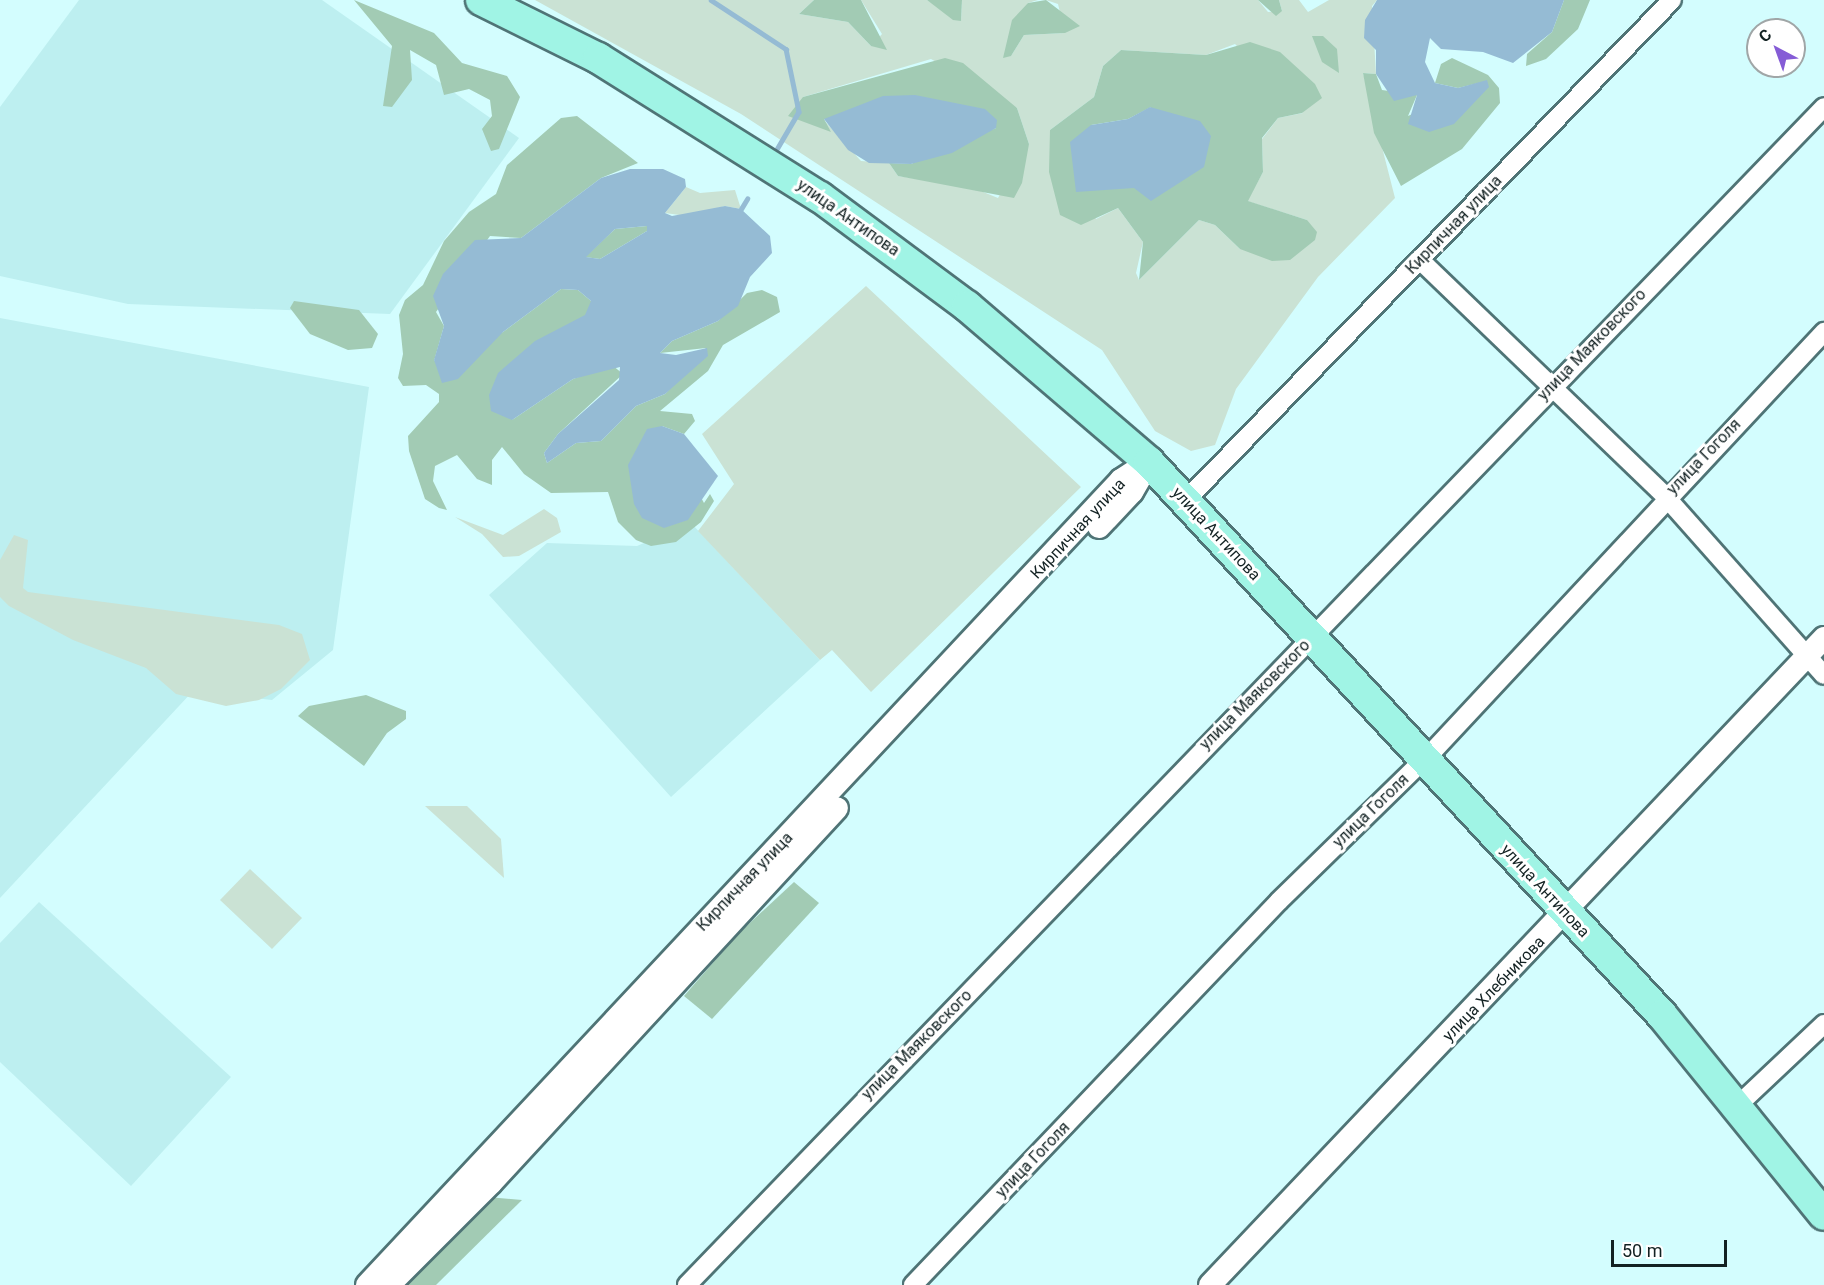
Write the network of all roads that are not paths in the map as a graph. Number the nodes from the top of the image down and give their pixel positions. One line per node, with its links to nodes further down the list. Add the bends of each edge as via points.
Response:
1 (481, 0): 7 (main road, улица Антипова, via 598,58 811,191 967,306)
2 (1672, 0): 4 (street, Кирпичная улица)
3 (1824, 107): 6 (street, улица Маяковского)
4 (1420, 260): 6 (street); 9 (street, Кирпичная улица)
5 (1824, 332): 8 (street, улица Гоголя)
6 (1551, 386): 8 (street); 10 (street, улица Маяковского)
7 (1149, 462): 9 (main road, улица Антипова); 19 (street, Кирпичная улица, via 1121,480); 20 (street, Кирпичная улица, via 1132,492 492,1183)
8 (1665, 496): 12 (street); 14 (street, улица Гоголя)
9 (1186, 500): 10 (main road, улица Антипова)
10 (1313, 637): 14 (main road, улица Антипова); 21 (street, улица Маяковского)
11 (1824, 638): 12 (street, улица Хлебникова)
12 (1805, 658): 13 (street); 15 (street, улица Хлебникова)
13 (1824, 675)
14 (1425, 759): 15 (main road, улица Антипова); 22 (street, улица Гоголя, via 1279,901)
15 (1566, 914): 17 (main road, улица Антипова, via 1662,1015); 23 (street, улица Хлебникова)
16 (1824, 1024): 17 (street)
17 (1736, 1107): 18 (main road, улица Антипова)
18 (1824, 1215)
19 (367, 1285)
20 (389, 1285)
21 (687, 1285)
22 (914, 1285)
23 (1210, 1285)

